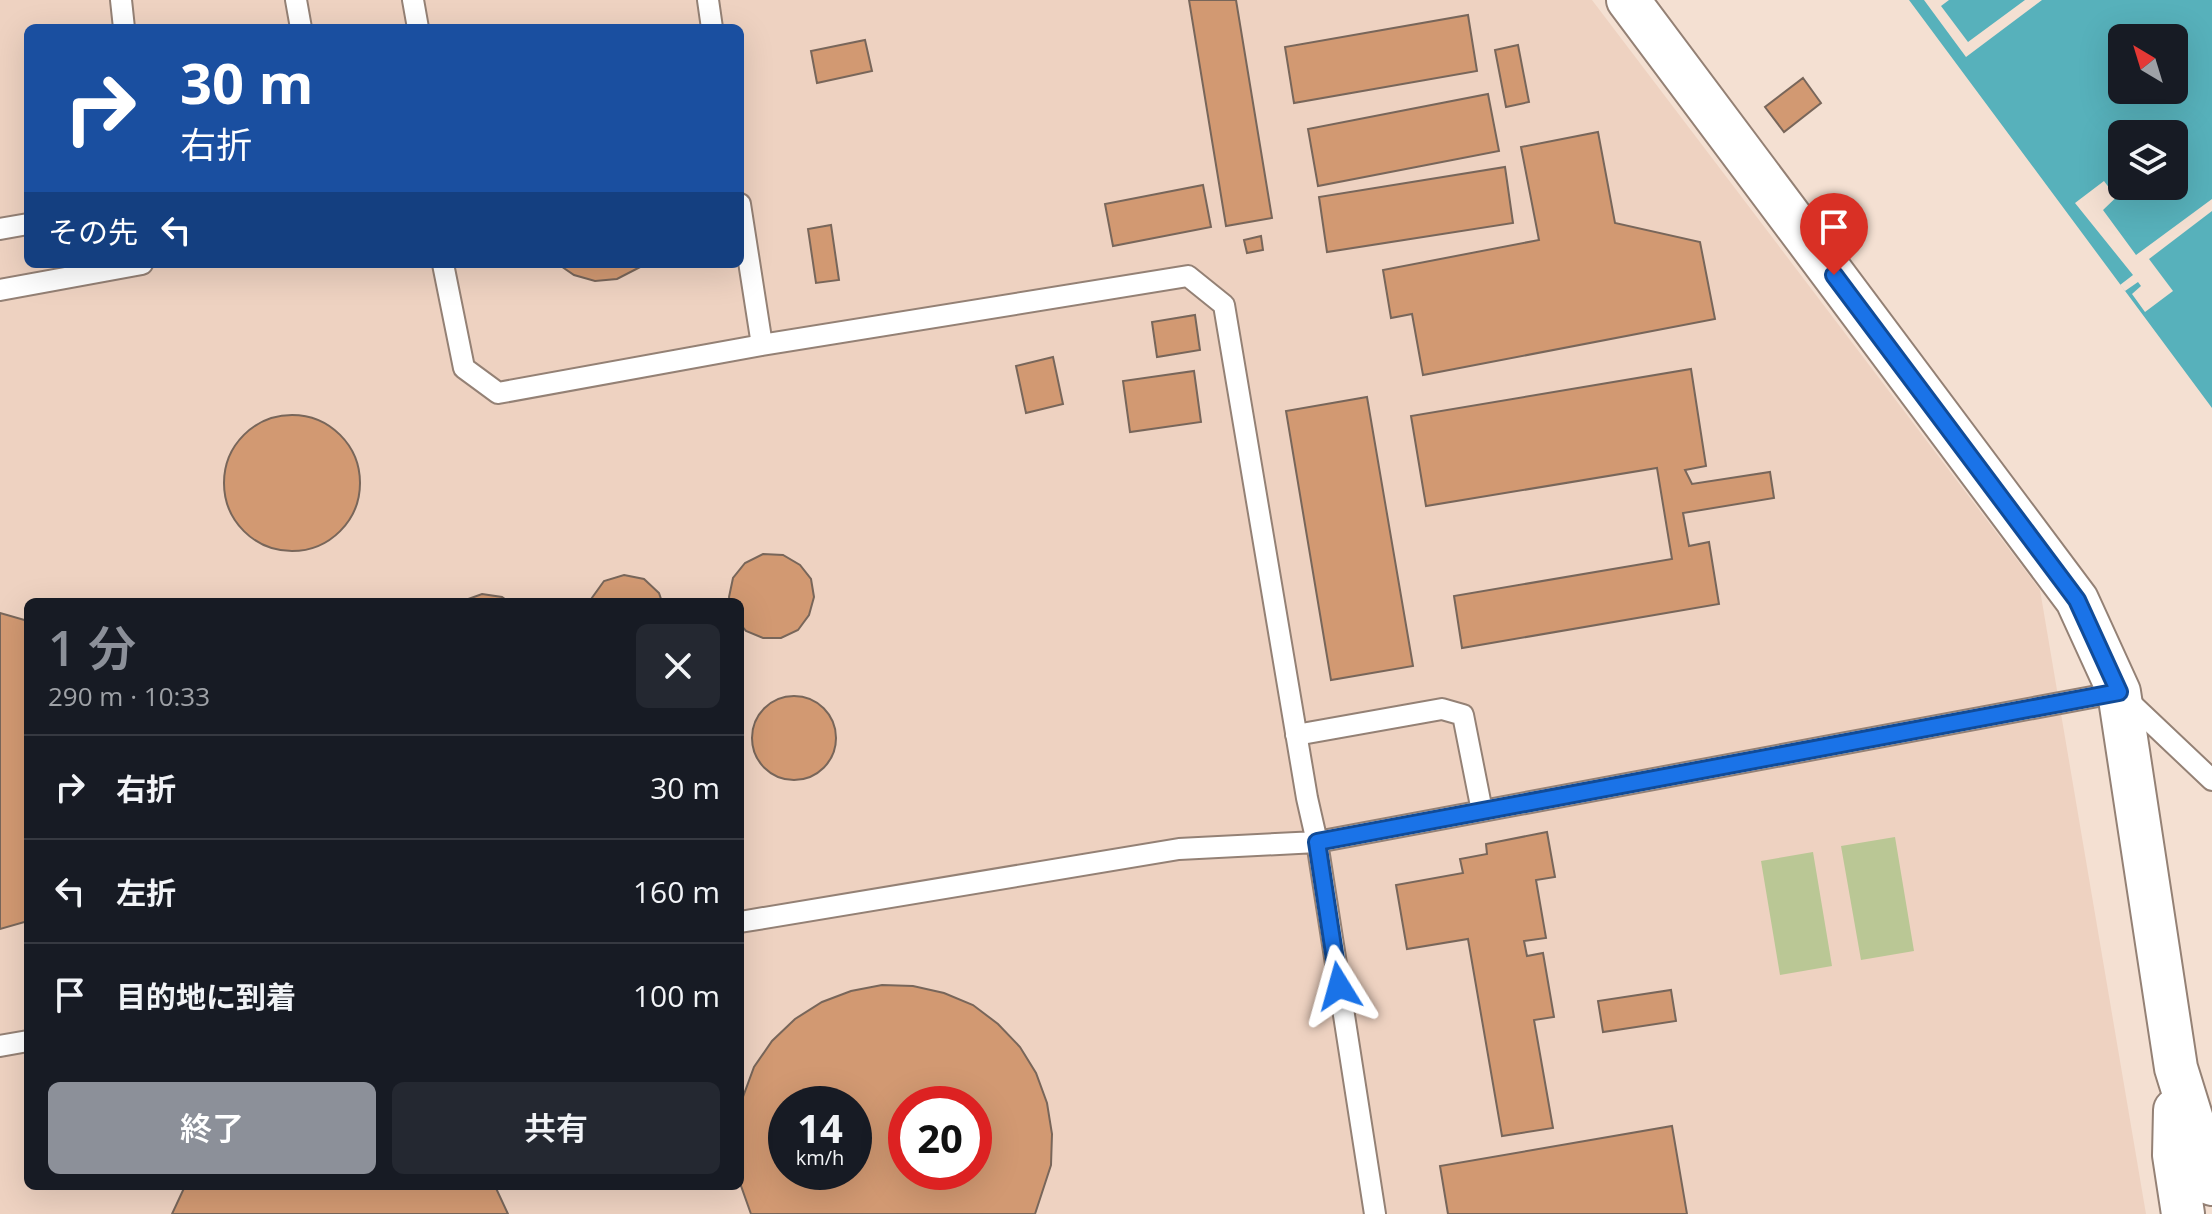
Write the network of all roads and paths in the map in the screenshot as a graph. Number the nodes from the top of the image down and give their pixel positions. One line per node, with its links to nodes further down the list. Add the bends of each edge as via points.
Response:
1 (121, 0): 6 (lane)
2 (296, 0): 7 (lane)
3 (413, 0): 8 (lane)
4 (708, 0): 9 (lane)
5 (1628, 0): 17 (street, via 2077,600)
6 (124, 24)
7 (300, 24)
8 (417, 24)
9 (711, 24)
10 (24, 225): 11 (lane)
11 (0, 229)
12 (744, 230): 16 (lane)
13 (120, 268): 15 (lane)
14 (444, 268): 16 (lane, via 464,368 498,393)
15 (0, 290)
16 (762, 345): 18 (lane, via 1188,276 1224,305)
17 (2119, 692): 19 (lane); 20 (lane); 25 (street)
18 (1296, 735): 20 (lane, via 1442,709 1463,715); 21 (lane)
19 (2212, 780)
20 (1482, 811): 21 (lane)
21 (1317, 842): 22 (lane, via 1179,849); 27 (lane)
22 (744, 921)
23 (24, 1042): 24 (lane)
24 (0, 1046)
25 (2176, 1068): 26 (street); 28 (street, via 2174,1155)
26 (2212, 1184)
27 (1375, 1214)
28 (2183, 1214)

